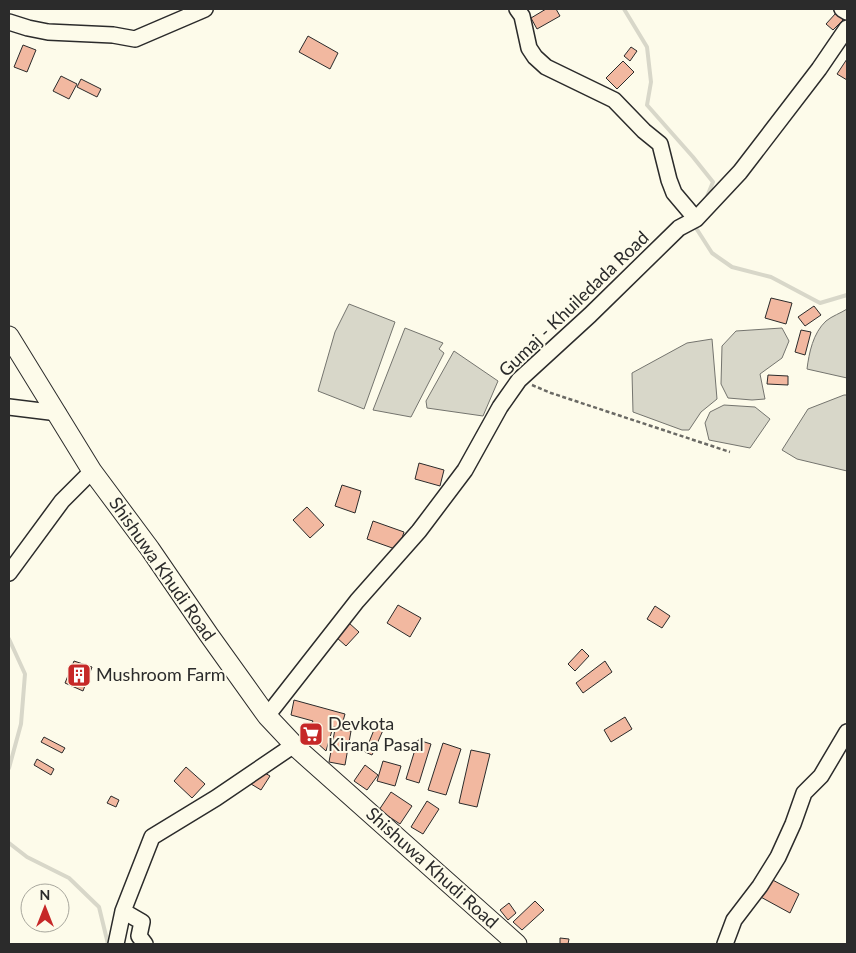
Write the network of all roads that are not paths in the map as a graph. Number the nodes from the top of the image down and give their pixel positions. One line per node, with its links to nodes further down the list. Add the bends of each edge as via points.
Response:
1 (204, 9): 5 (street, via 135,39 48,32)
2 (517, 9): 7 (street, via 522,16 529,48 546,68 614,100 660,144 674,193)
3 (842, 9): 4 (street)
4 (847, 12)
5 (9, 22)
6 (847, 28): 7 (street, Gumaj - Khuiledada Road, via 740,172)
7 (696, 219): 13 (street, Gumaj - Khuiledada Road, via 679,228 519,380 465,470 419,532 357,601)
8 (9, 336): 10 (main road, Shishuwa Khudi Road)
9 (9, 408): 10 (street)
10 (58, 413): 11 (main road, Shishuwa Khudi Road)
11 (92, 471): 12 (street, via 62,502); 13 (main road, Shishuwa Khudi Road)
12 (9, 573)
13 (267, 716): 15 (main road, Shishuwa Khudi Road)
14 (847, 732): 20 (street, via 821,776 804,793 778,857 734,920)
15 (294, 744): 16 (street, via 152,837); 19 (main road, Shishuwa Khudi Road)
16 (123, 911): 17 (street); 18 (street, via 142,922 139,936)
17 (116, 944)
18 (146, 944)
19 (517, 944)
20 (725, 944)

